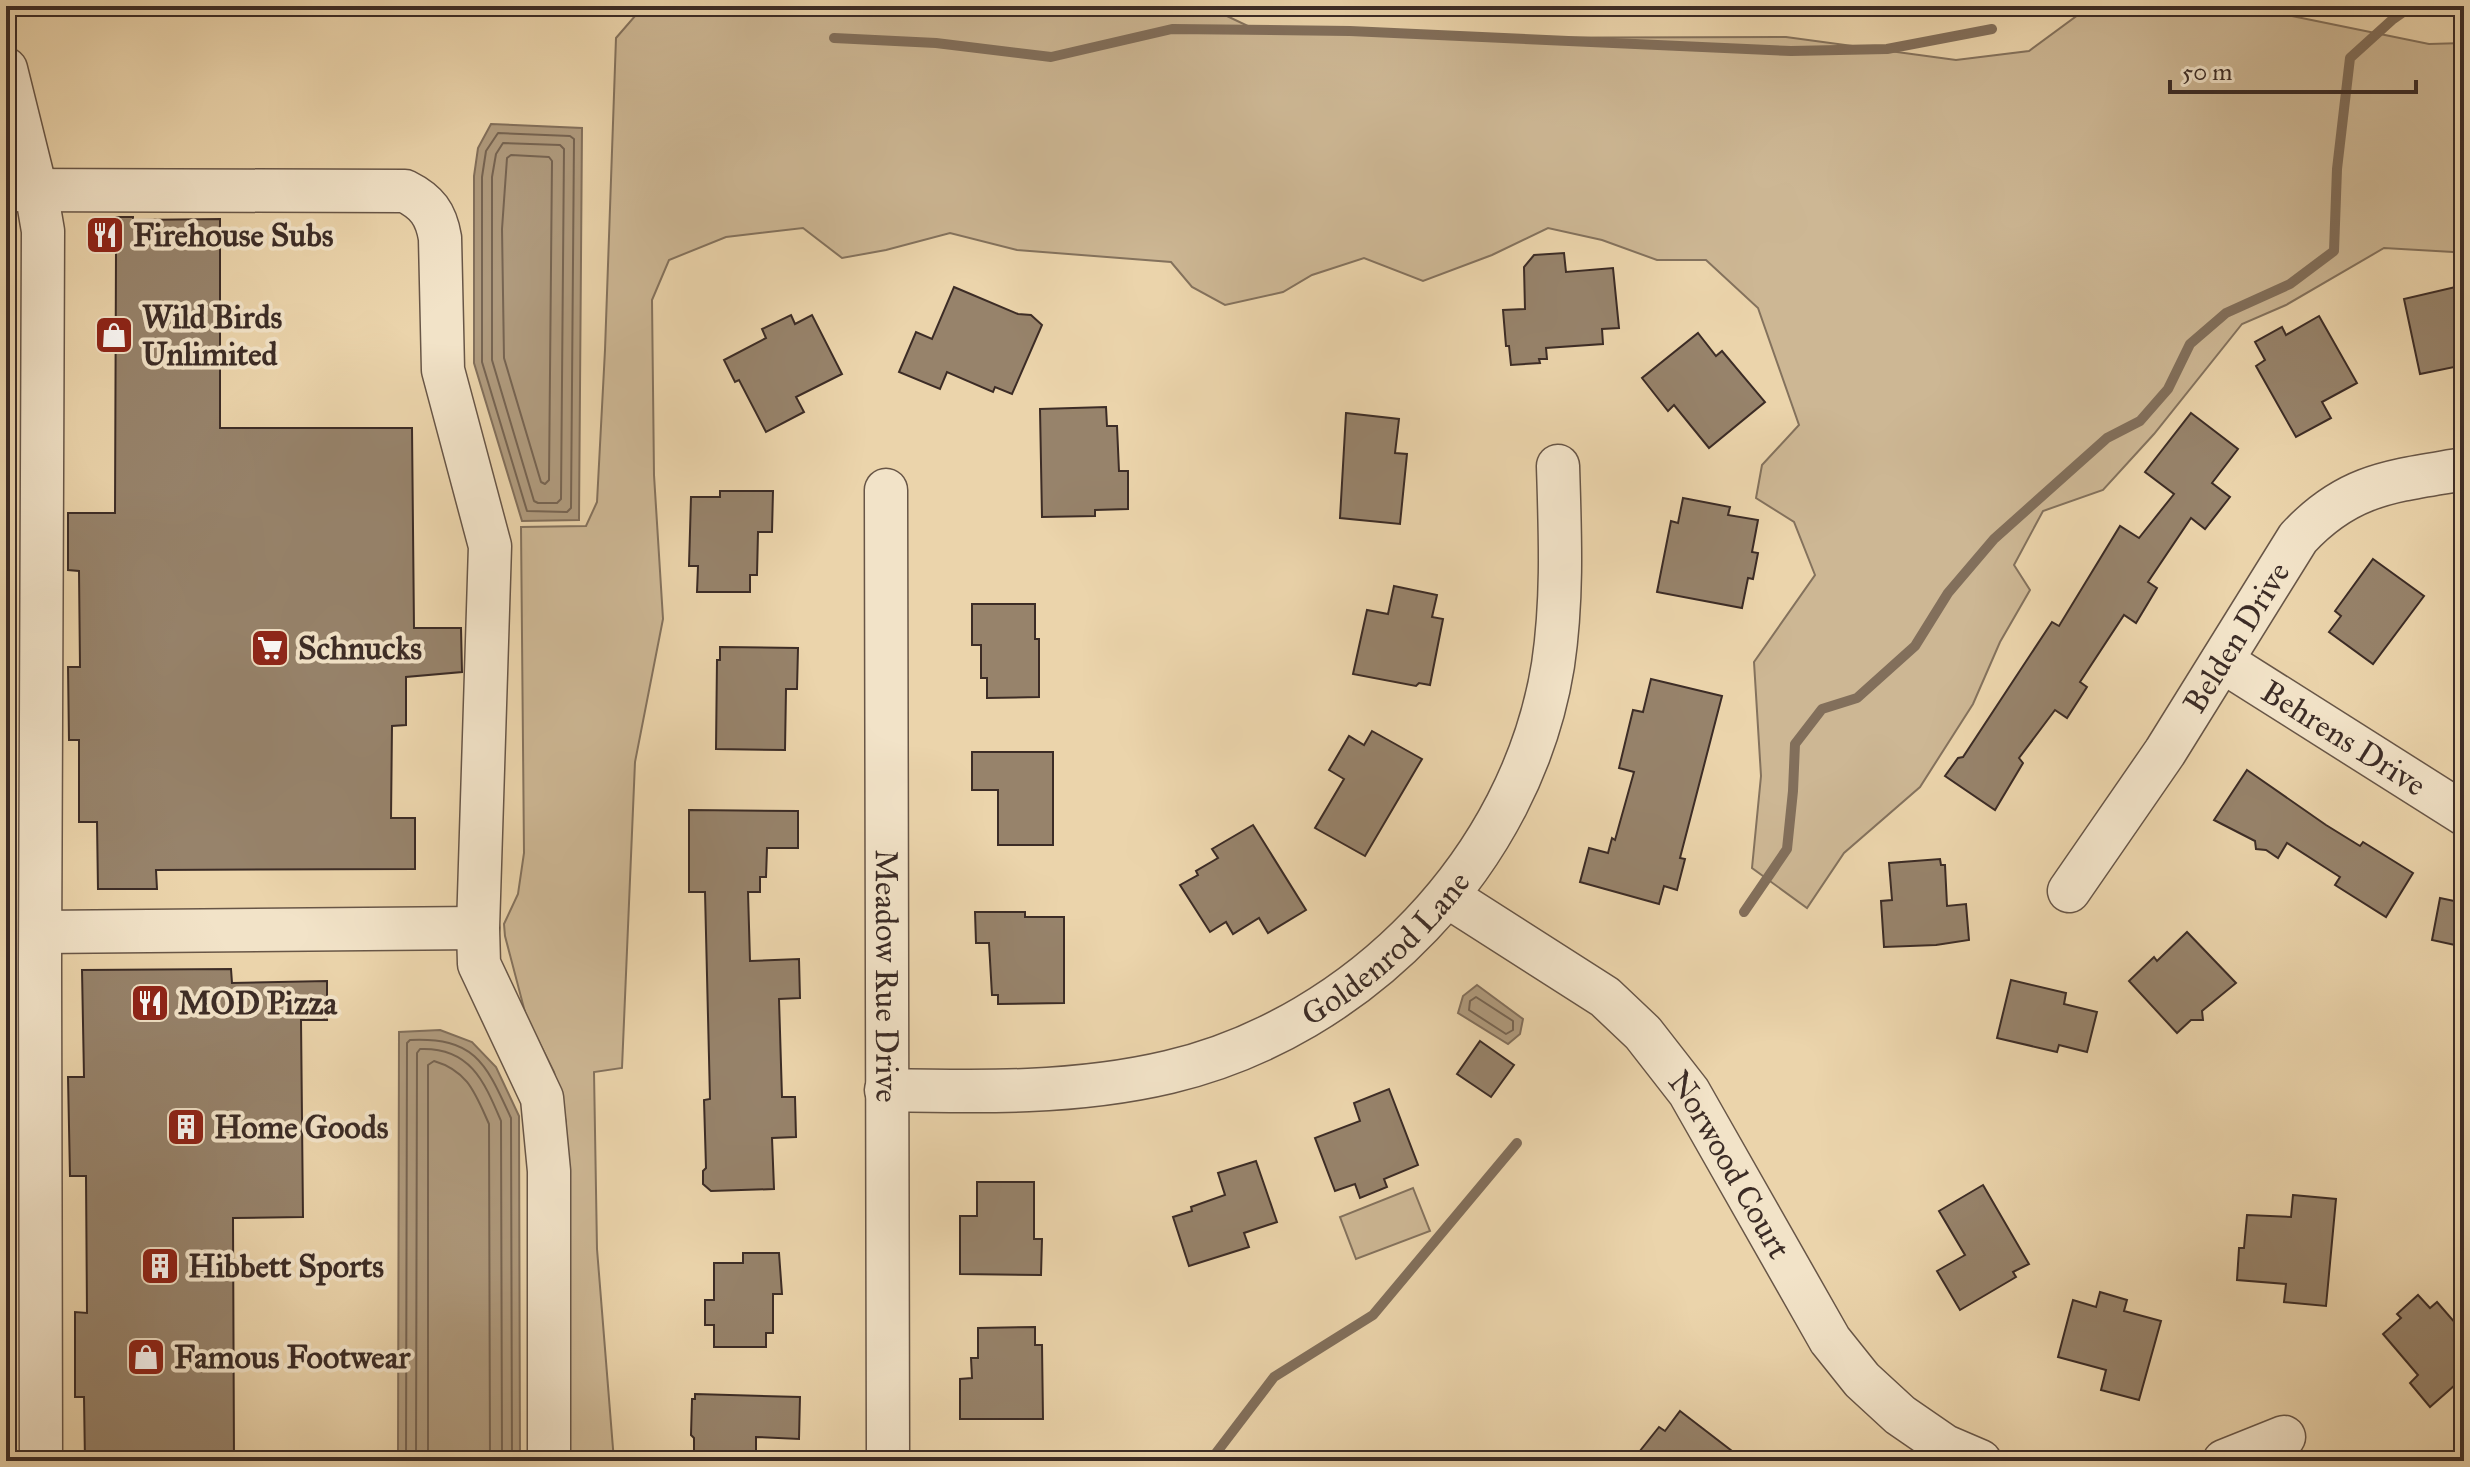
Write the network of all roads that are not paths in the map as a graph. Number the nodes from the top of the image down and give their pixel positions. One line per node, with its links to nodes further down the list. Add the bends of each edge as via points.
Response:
1 (6, 69): 2 (street)
2 (21, 190): 10 (street, via 405,191 430,207 440,238 443,370 490,546); 11 (street, via 43,231)
3 (1558, 466): 9 (street, Goldenrod Lane, via 1561,602 1536,732 1510,798)
4 (2464, 469): 6 (street, Belden Drive, via 2377,484 2344,498 2314,520)
5 (886, 490): 12 (street, Meadow Rue Drive)
6 (2222, 661): 7 (street, Behrens Drive); 8 (street, Belden Drive)
7 (2464, 814)
8 (2069, 891)
9 (1447, 896): 12 (street, Goldenrod Lane, via 1382,962 1334,999 1283,1031 1227,1055 1088,1086 988,1092); 17 (street, Norwood Court, via 1605,997 1643,1033 1689,1092 1830,1340 1900,1415 1945,1446)
10 (478, 928): 11 (street); 15 (street, via 479,964 542,1098 549,1171)
11 (27, 935): 14 (street)
12 (886, 1090): 16 (street, Meadow Rue Drive)
13 (2284, 1437): 18 (street)
14 (41, 1461)
15 (549, 1461)
16 (888, 1461)
17 (1980, 1461)
18 (2224, 1461)

